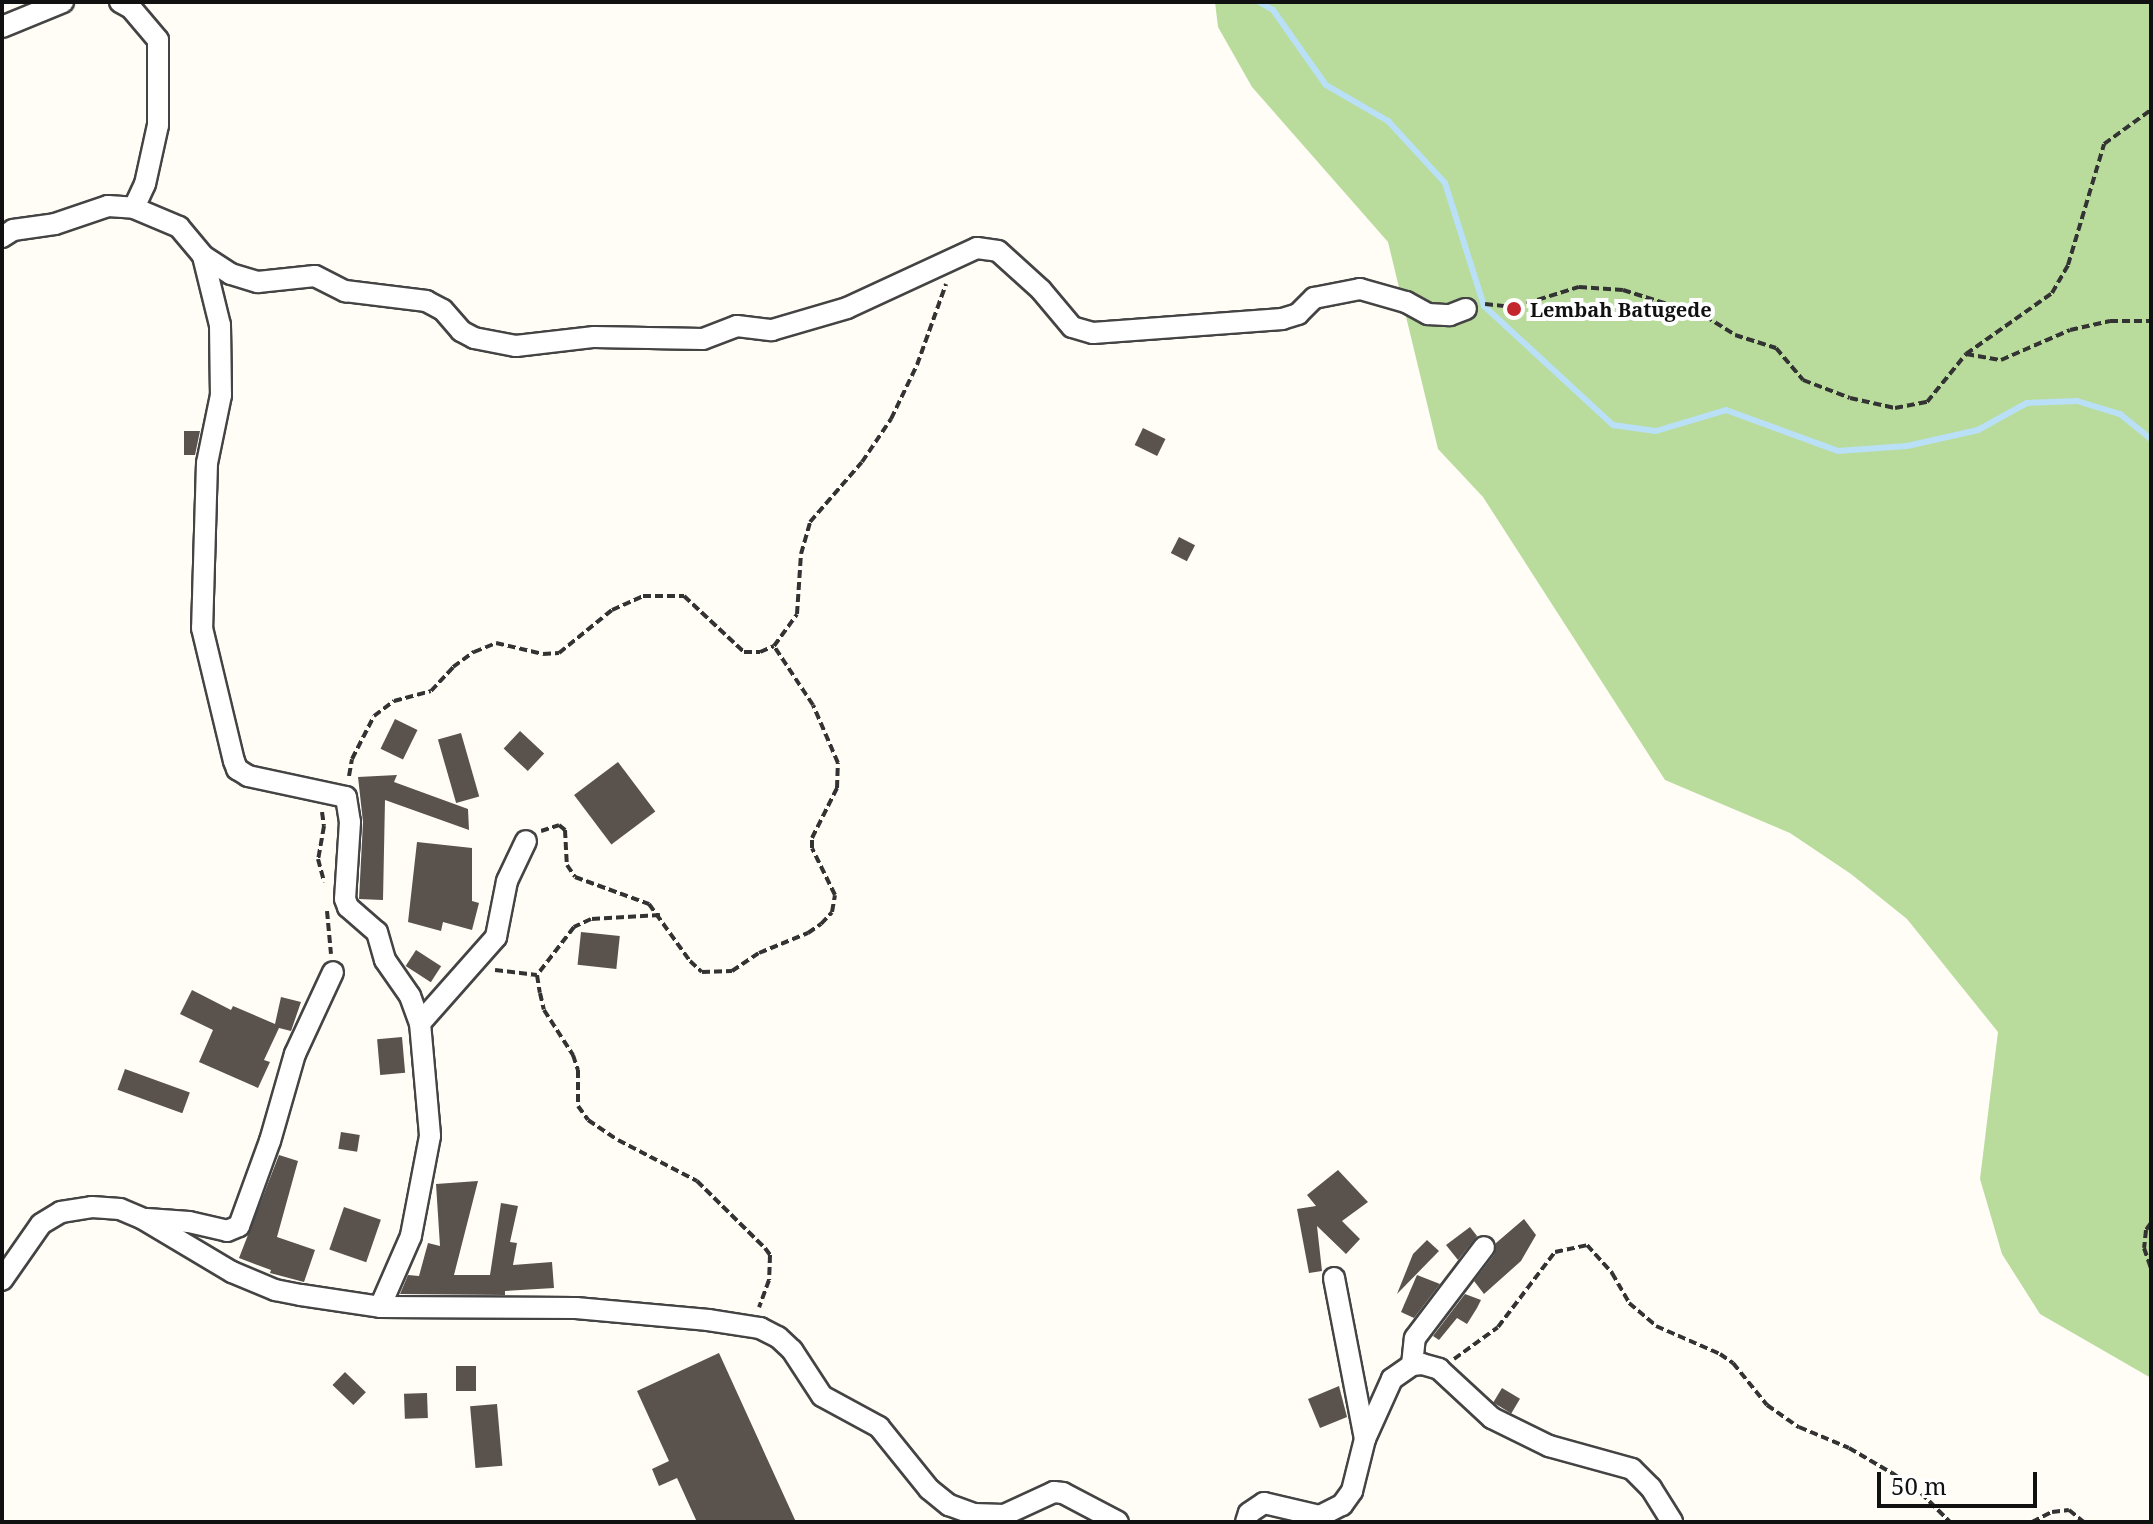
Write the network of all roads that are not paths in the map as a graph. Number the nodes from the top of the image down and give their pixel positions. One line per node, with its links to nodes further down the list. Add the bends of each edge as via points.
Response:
1 (63, 2): 3 (street)
2 (120, 2): 4 (street, via 158,40 158,125)
3 (2, 27)
4 (134, 208): 5 (street, via 108,206); 6 (street, via 179,227)
5 (2, 237)
6 (203, 256): 7 (street, via 231,274 258,282 315,276 345,291 426,301 474,338 516,346 594,337 703,339 737,326 772,330 847,308 977,248 998,251 1072,327 1093,333 1282,319 1298,314 1314,298 1360,289 1428,314); 10 (street, via 220,325 221,395 207,463 202,628 234,761 248,776 346,797 350,822 345,899 377,932 385,960 410,996)
7 (1466, 309)
8 (526, 841): 10 (street, via 507,881 496,937)
9 (333, 972): 11 (street, via 295,1054 239,1226 227,1231)
10 (420, 1023): 15 (street, via 430,1136 411,1236)
11 (143, 1219): 14 (street, via 120,1209 61,1212 41,1224); 15 (street, via 232,1272 275,1290)
12 (1484, 1247): 16 (street, via 1415,1338)
13 (1334, 1278): 17 (street)
14 (2, 1280)
15 (380, 1307): 18 (street, via 576,1308 733,1323 778,1337 822,1396 879,1427 929,1489 949,1505 974,1514 1004,1515 1054,1492)
16 (1412, 1365): 17 (street, via 1392,1379); 20 (street, via 1439,1369 1492,1418 1549,1446 1632,1469)
17 (1365, 1439): 19 (street, via 1352,1491 1342,1505 1320,1516 1264,1503 1249,1513)
18 (1118, 1522)
19 (1246, 1522)
20 (1672, 1522)

